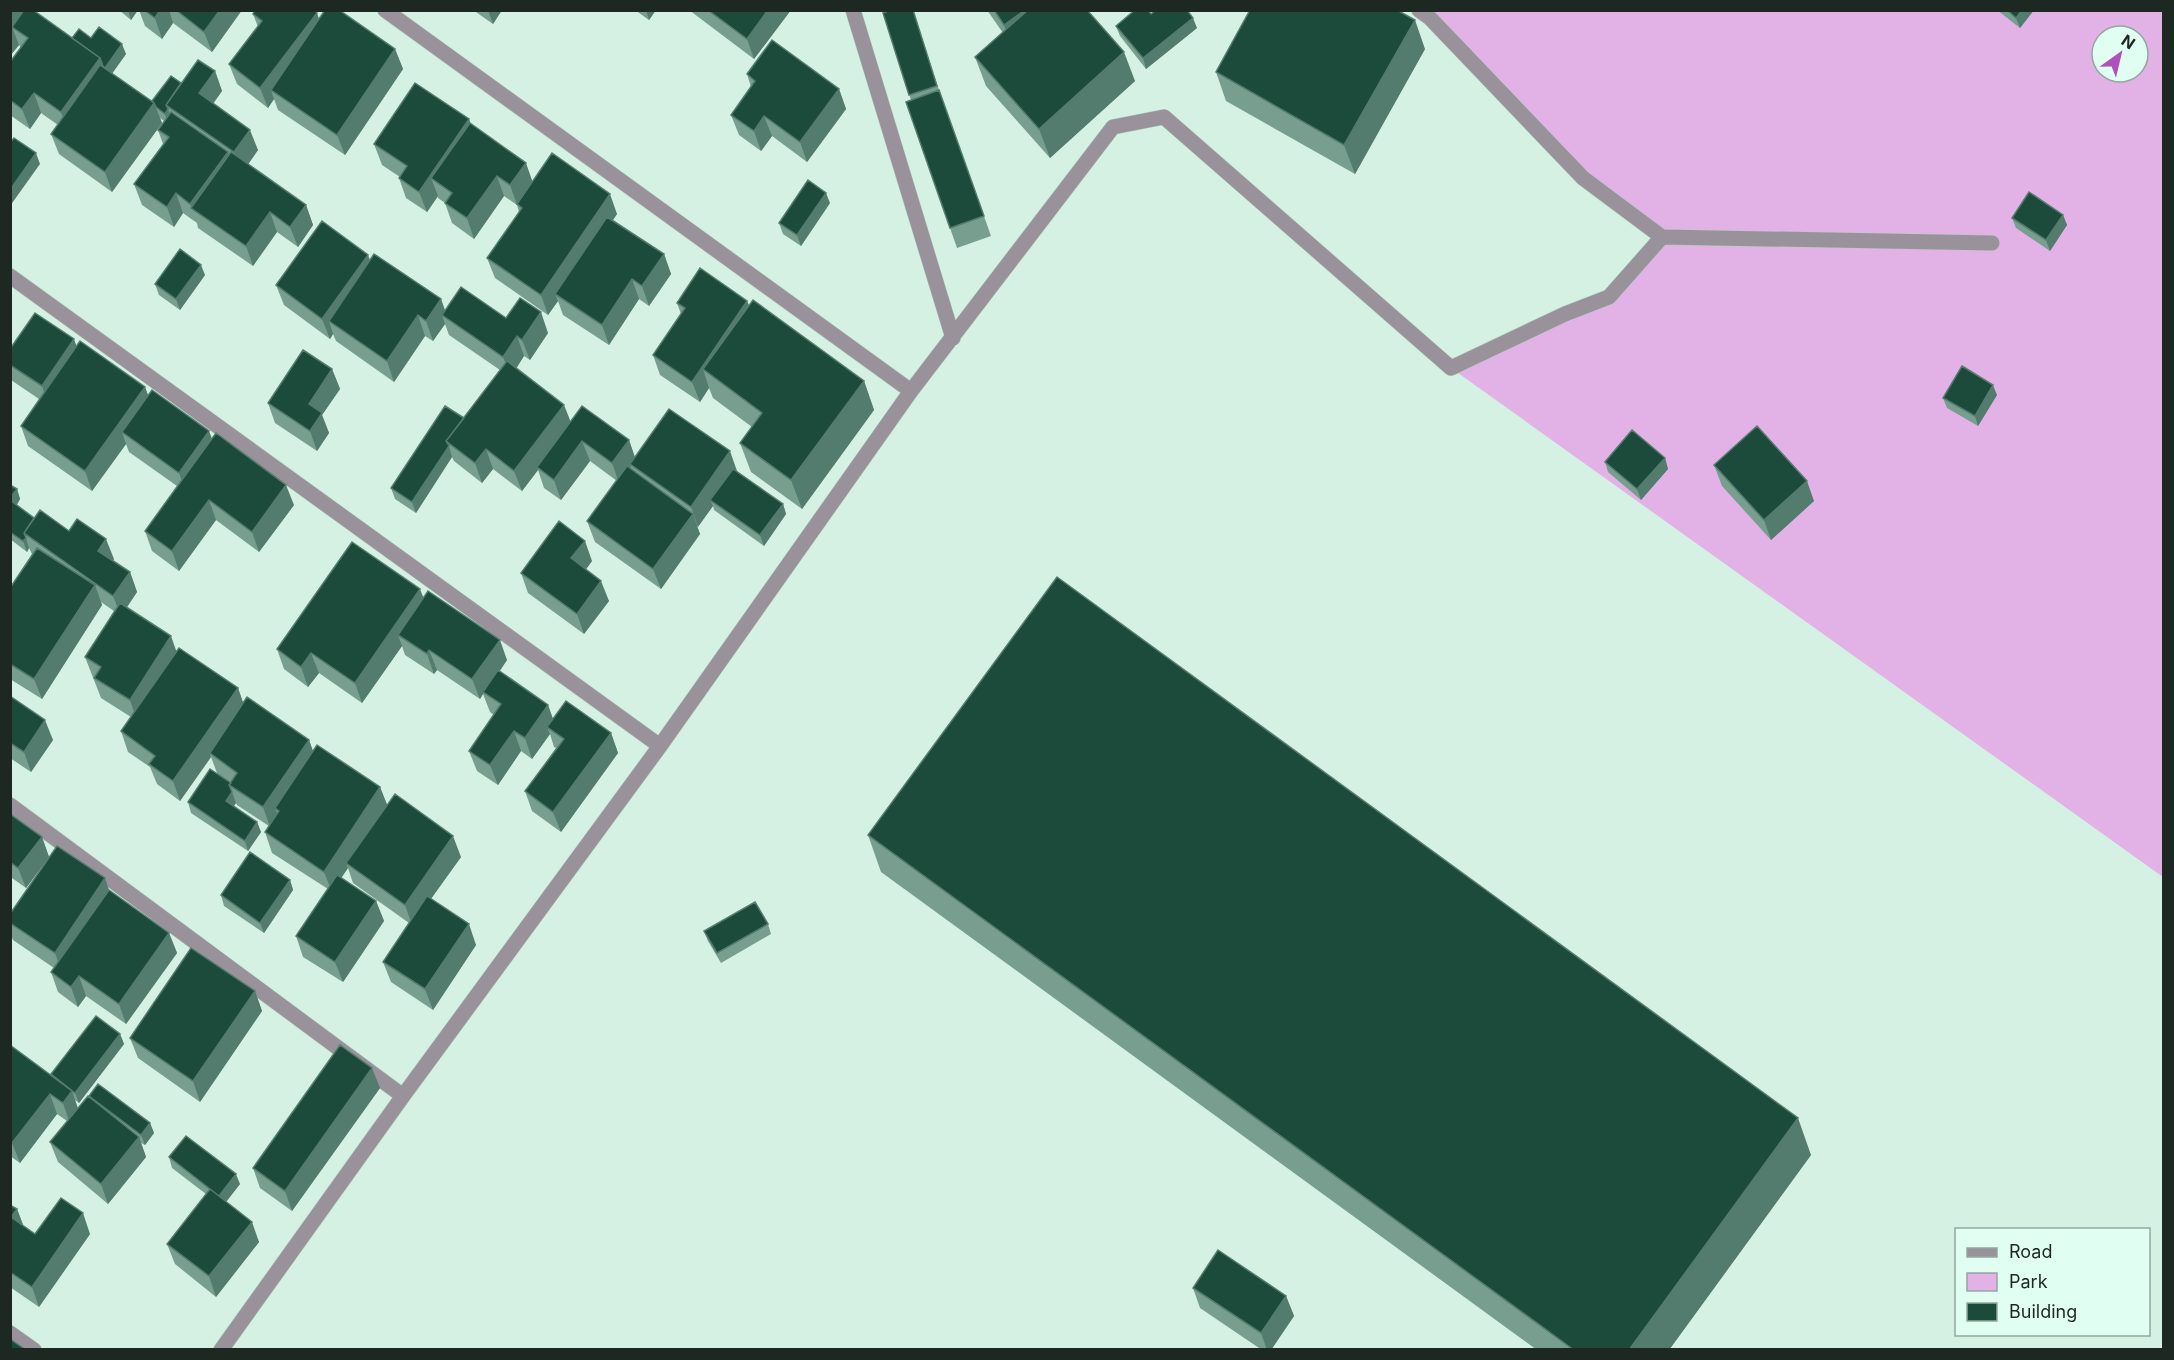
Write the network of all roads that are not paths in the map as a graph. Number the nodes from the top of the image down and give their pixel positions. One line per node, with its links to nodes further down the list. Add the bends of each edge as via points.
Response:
1 (385, 10): 8 (street)
2 (853, 10): 7 (street)
3 (1419, 10): 4 (street, via 1582,178)
4 (1662, 237): 5 (street); 7 (street, via 1609,297 1451,368 1164,117 1113,127)
5 (1992, 243)
6 (10, 276): 9 (street)
7 (953, 338): 8 (street)
8 (911, 391): 9 (street)
9 (660, 746): 11 (street)
10 (10, 805): 11 (street)
11 (404, 1096): 14 (street)
12 (10, 1333): 13 (street)
13 (34, 1350)
14 (221, 1350)

